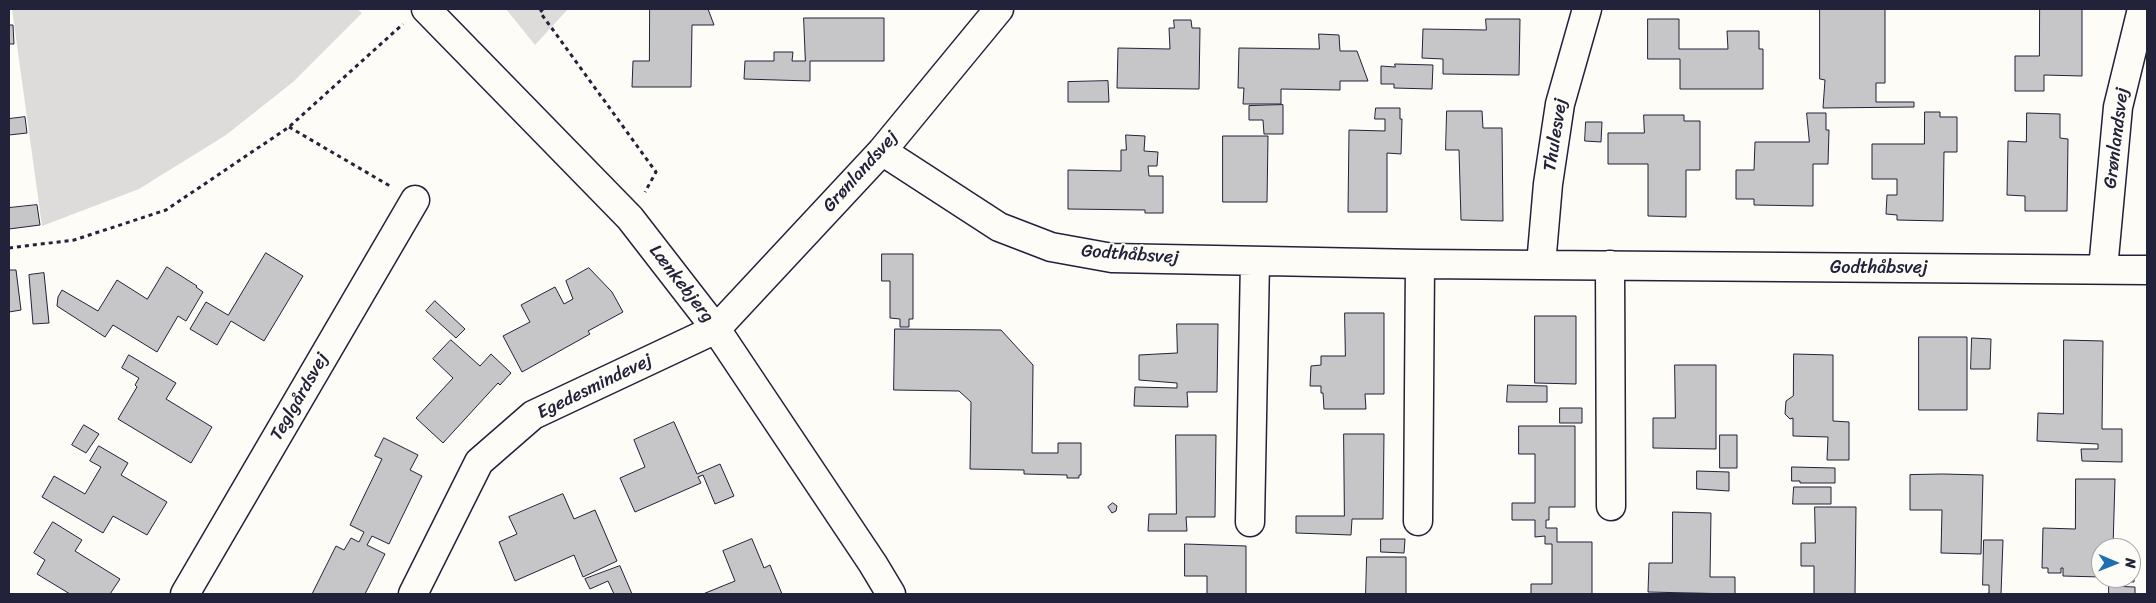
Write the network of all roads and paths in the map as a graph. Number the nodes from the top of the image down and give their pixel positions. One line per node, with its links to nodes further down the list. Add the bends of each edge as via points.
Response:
1 (543, 9): 9 (path, via 540,12 656,172)
2 (999, 9): 7 (street, Grønlandsvej)
3 (1587, 9): 13 (street, Thulesvej, via 1560,104 1548,184)
4 (2142, 9): 15 (street, Grønlandsvej, via 2118,107)
5 (416, 15): 6 (path); 9 (street, Lænkebjerg)
6 (289, 127): 8 (path); 10 (path, via 166,210 74,240)
7 (882, 151): 11 (street, Godthåbsvej, via 998,227 1051,248 1112,258); 17 (street, Grønlandsvej)
8 (414, 200): 21 (street, Teglgårdsvej)
9 (630, 218): 17 (street, Lænkebjerg)
10 (9, 248)
11 (1255, 262): 12 (street, Godthåbsvej); 20 (street)
12 (1420, 264): 13 (street, Godthåbsvej); 19 (street)
13 (1541, 265): 14 (street, Godthåbsvej)
14 (1610, 265): 15 (street, Godthåbsvej); 18 (street)
15 (2103, 269): 16 (street, Godthåbsvej)
16 (2147, 270)
17 (716, 329): 22 (street, Egedesmindevej, via 533,415 479,462); 23 (street, Lænkebjerg)
18 (1611, 506)
19 (1418, 521)
20 (1250, 522)
21 (185, 594)
22 (414, 594)
23 (891, 594)

